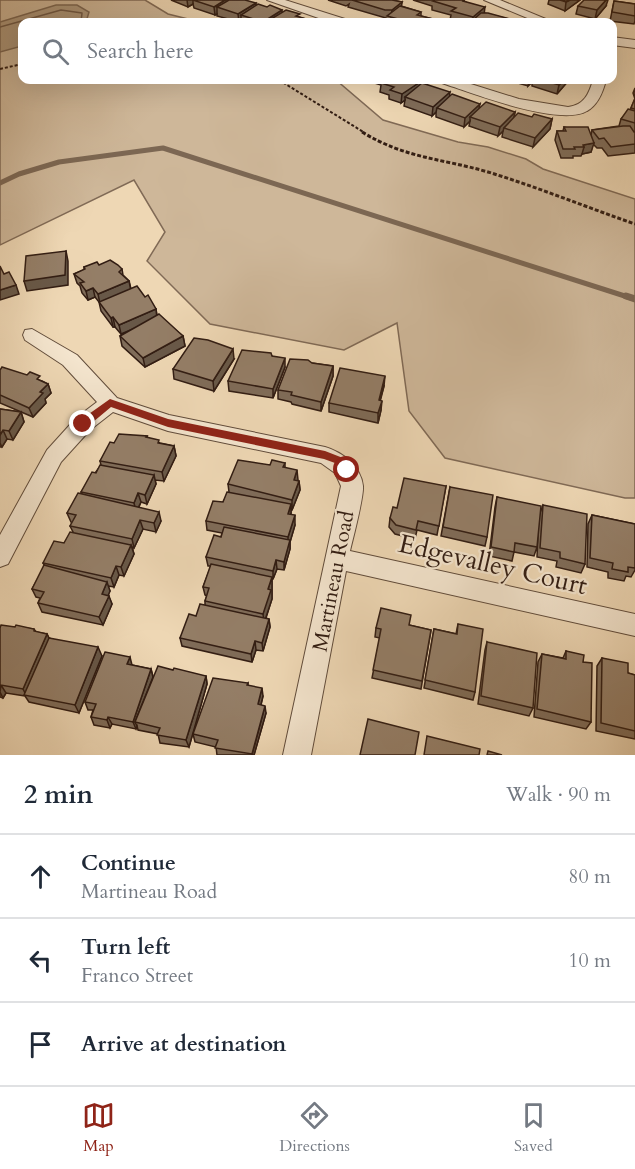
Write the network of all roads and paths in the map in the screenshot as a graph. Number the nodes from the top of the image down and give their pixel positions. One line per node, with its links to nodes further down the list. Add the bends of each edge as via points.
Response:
1 (273, 0): 3 (street)
2 (490, 0): 4 (street)
3 (329, 18)
4 (537, 18)
5 (617, 41): 6 (street)
6 (635, 44)
7 (18, 65): 8 (path)
8 (0, 69)
9 (285, 84): 12 (path, via 382,144 413,156 487,172)
10 (459, 84): 11 (street, via 501,98 577,111 597,91)
11 (598, 84)
12 (635, 224)
13 (32, 335): 14 (street, Martineau Road, via 70,360)
14 (110, 403): 15 (street, via 83,424 54,456); 16 (street, Martineau Road, via 168,423 339,460 352,486)
15 (0, 557)
16 (338, 559): 17 (street, Edgevalley Court); 18 (street, Martineau Road)
17 (635, 625)
18 (297, 755)

